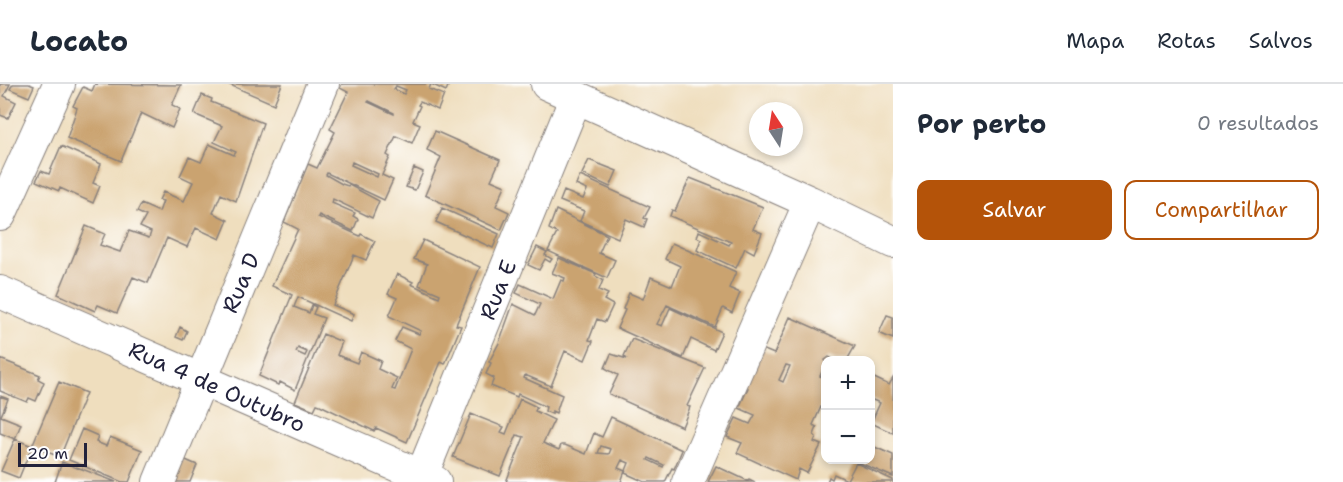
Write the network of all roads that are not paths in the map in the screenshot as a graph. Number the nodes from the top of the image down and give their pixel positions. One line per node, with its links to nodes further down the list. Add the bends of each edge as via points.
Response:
1 (59, 84): 6 (street)
2 (323, 84): 9 (street, Rua D)
3 (547, 84): 4 (street)
4 (576, 97): 5 (street); 10 (street, Rua E)
5 (810, 202): 7 (street); 12 (street)
6 (0, 214)
7 (893, 242)
8 (0, 292): 9 (street, Rua 4 de Outubro)
9 (201, 379): 10 (street, Rua 4 de Outubro); 11 (street, Rua D)
10 (425, 480)
11 (159, 482)
12 (688, 482)

